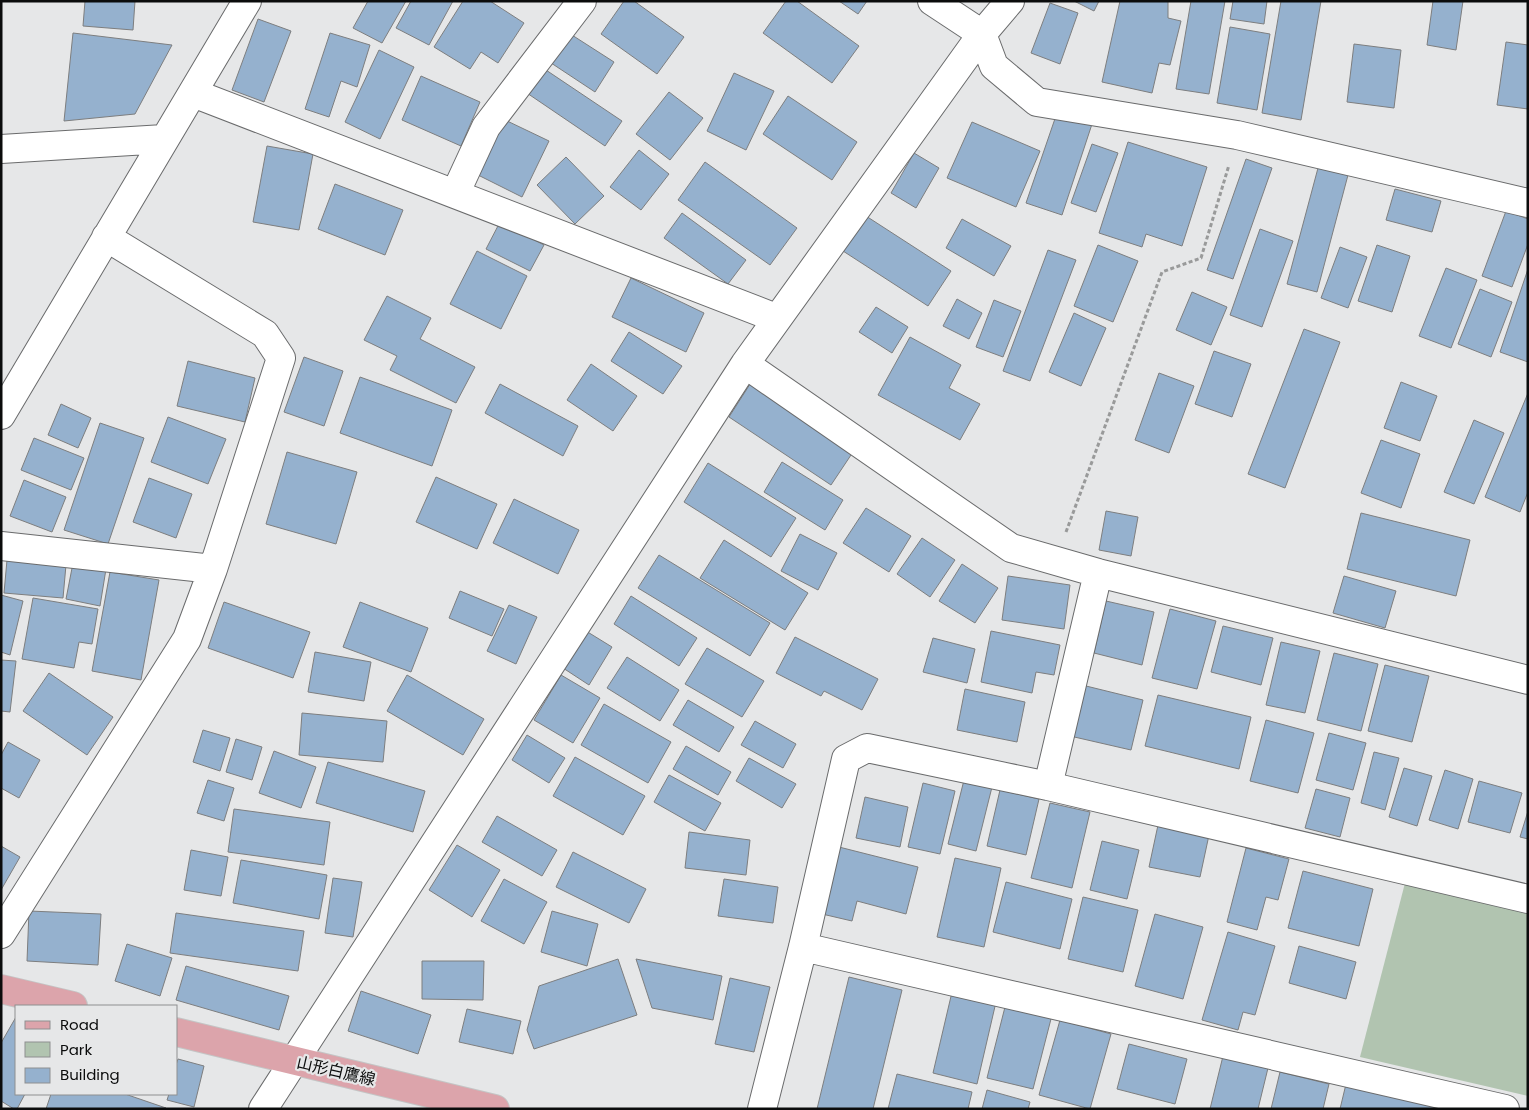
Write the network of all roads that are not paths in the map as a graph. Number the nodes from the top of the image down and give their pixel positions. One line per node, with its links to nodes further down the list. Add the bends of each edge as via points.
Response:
1 (247, 1): 6 (street)
2 (582, 1): 9 (street, via 486,126)
3 (932, 1): 5 (street)
4 (1010, 1): 5 (street)
5 (982, 34): 10 (street, via 994,66 1037,102 1237,136); 12 (street)
6 (193, 93): 7 (street); 9 (street)
7 (164, 139): 8 (street); 11 (street)
8 (1, 149)
9 (455, 194): 12 (street)
10 (1528, 202)
11 (106, 237): 14 (street); 16 (street, via 265,334 281,358)
12 (776, 318): 13 (street)
13 (745, 364): 17 (street, via 1010,548); 26 (street)
14 (1, 414)
15 (1, 546): 16 (street)
16 (214, 569): 21 (street, via 186,639)
17 (1098, 573): 18 (street); 19 (street)
18 (1528, 680)
19 (1048, 786): 20 (street); 22 (street, via 866,748 846,759)
20 (1528, 899)
21 (1, 934)
22 (803, 947): 29 (street); 30 (street)
23 (1, 989): 24 (main road)
24 (69, 1005)
25 (178, 1032): 26 (main road, 山形白鷹線)
26 (293, 1060): 27 (street); 28 (main road, 山形白鷹線)
27 (263, 1109)
28 (495, 1109)
29 (762, 1109)
30 (1505, 1109)

